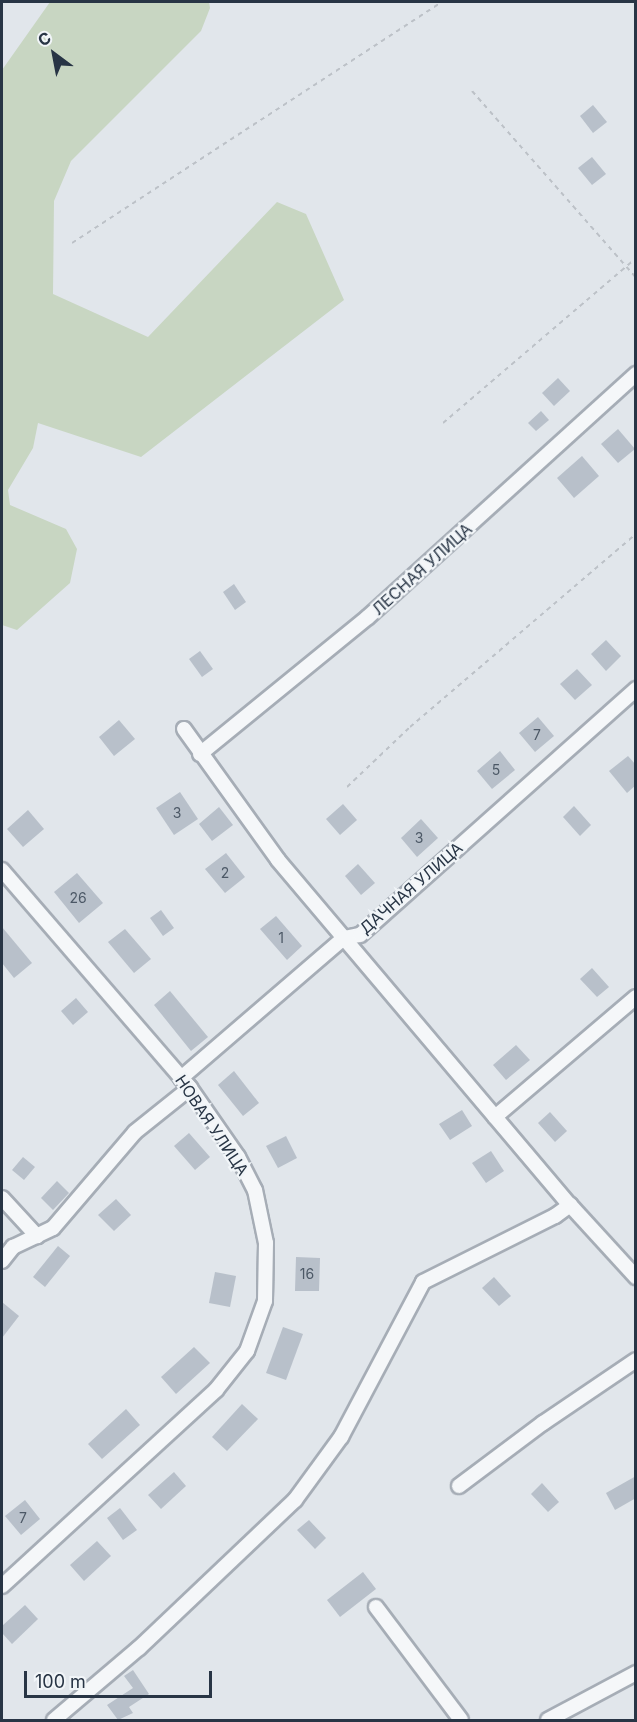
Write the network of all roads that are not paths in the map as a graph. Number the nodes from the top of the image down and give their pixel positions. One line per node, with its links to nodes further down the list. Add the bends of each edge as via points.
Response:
1 (636, 374): 4 (street, ЛЕСНАЯ УЛИЦА, via 368,617)
2 (636, 689): 6 (street, ДАЧНАЯ УЛИЦА, via 360,934)
3 (184, 729): 4 (street)
4 (200, 754): 6 (street, via 278,860)
5 (2, 870): 8 (street, НОВАЯ УЛИЦА)
6 (344, 938): 8 (street, ДАЧНАЯ УЛИЦА); 9 (street)
7 (636, 998): 9 (street)
8 (186, 1083): 12 (street, ДАЧНАЯ УЛИЦА, via 135,1132 53,1228); 17 (street, НОВАЯ УЛИЦА, via 238,1157 255,1190 266,1243 265,1301 247,1351 216,1390)
9 (495, 1117): 11 (street)
10 (2, 1198): 12 (street)
11 (570, 1205): 14 (street); 20 (street, via 423,1282 341,1437 295,1500 139,1648)
12 (37, 1236): 13 (street, ДАЧНАЯ УЛИЦА, via 13,1248)
13 (2, 1261)
14 (636, 1277)
15 (636, 1360): 16 (street)
16 (459, 1486)
17 (2, 1586)
18 (376, 1607): 21 (street)
19 (636, 1673): 22 (street)
20 (54, 1720)
21 (461, 1720)
22 (548, 1720)

